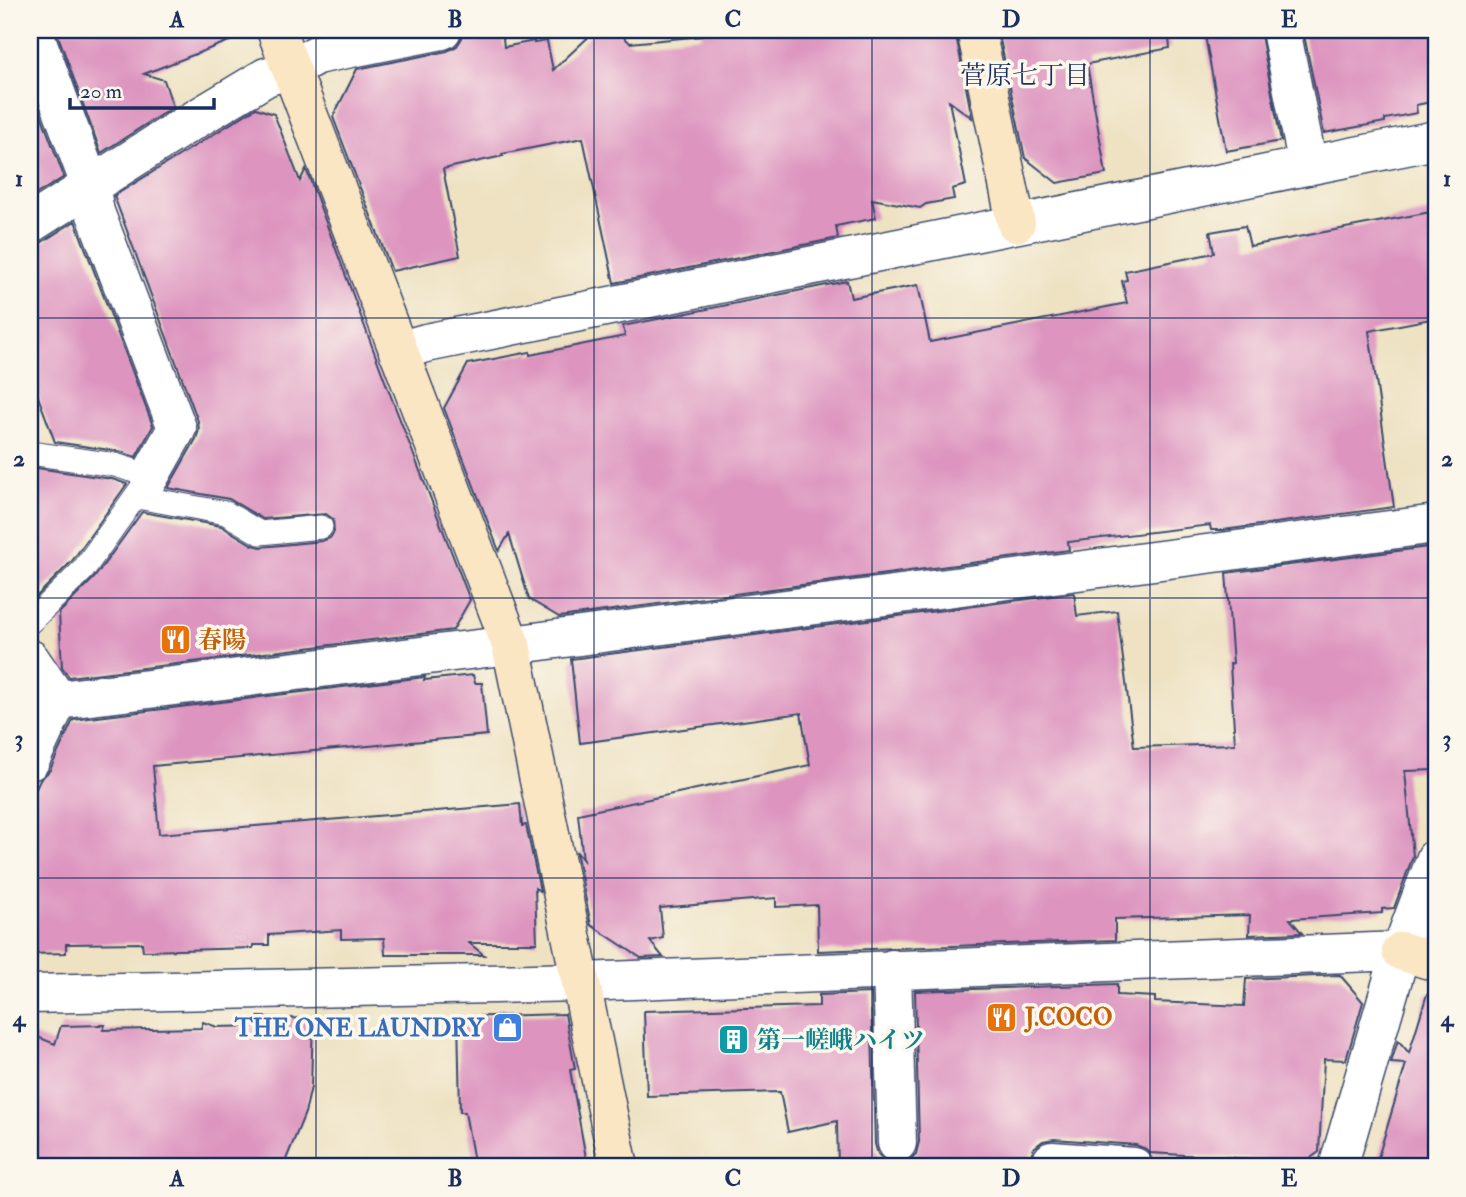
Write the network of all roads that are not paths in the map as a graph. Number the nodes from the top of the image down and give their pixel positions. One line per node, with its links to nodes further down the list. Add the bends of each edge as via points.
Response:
1 (33, 30): 9 (street)
2 (276, 30): 6 (street)
3 (442, 30): 6 (street, via 316,55)
4 (976, 30): 10 (street)
5 (1281, 30): 8 (street)
6 (291, 69): 9 (street, via 266,77); 12 (street)
7 (1436, 141): 8 (street)
8 (1308, 166): 10 (street)
9 (90, 185): 11 (street); 14 (street, via 95,212 177,428)
10 (1017, 223): 12 (street)
11 (30, 225)
12 (398, 351): 18 (street)
13 (30, 453): 14 (lane, via 115,465)
14 (143, 487): 16 (lane, via 226,513 260,533); 17 (lane, via 83,570)
15 (1436, 524): 18 (street)
16 (321, 527)
17 (30, 622)
18 (511, 645): 20 (street); 25 (street)
19 (30, 659): 20 (street)
20 (58, 700): 21 (street)
21 (30, 761)
22 (1436, 858): 23 (street)
23 (1419, 956): 24 (street); 31 (street)
24 (892, 969): 25 (street); 27 (street)
25 (581, 982): 26 (street); 28 (street)
26 (30, 994)
27 (897, 1143)
28 (619, 1167)
29 (1048, 1167): 30 (street, via 1052,1161)
30 (1134, 1167)
31 (1338, 1167)

